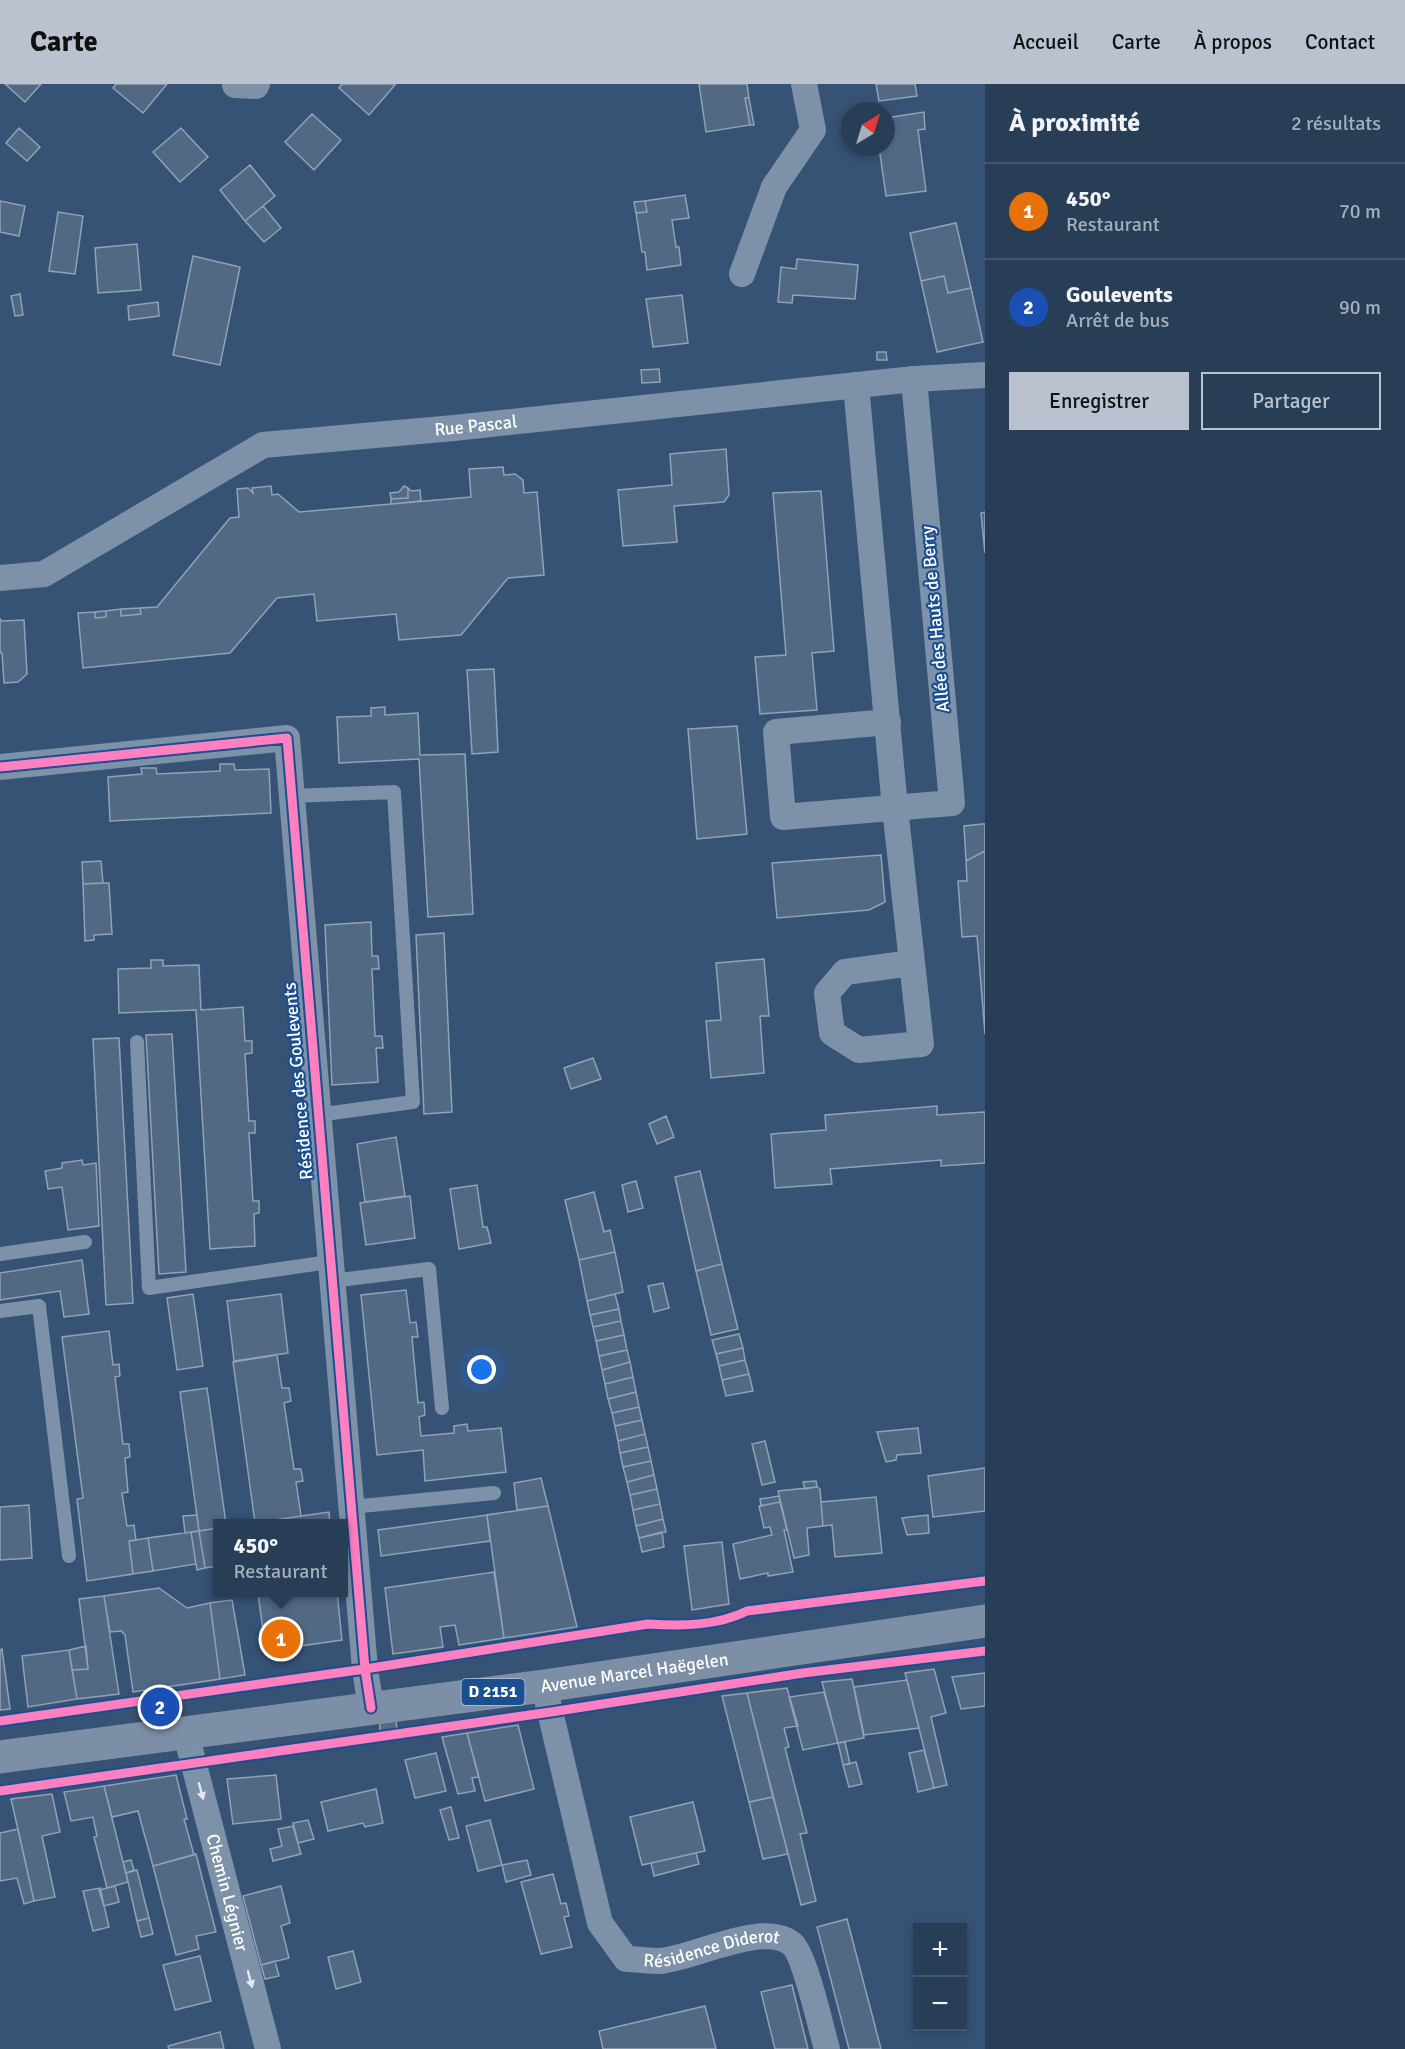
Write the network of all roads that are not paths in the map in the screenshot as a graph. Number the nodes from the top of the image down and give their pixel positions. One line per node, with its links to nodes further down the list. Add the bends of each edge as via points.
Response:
1 (804, 84): 2 (street, via 813,130 774,187)
2 (742, 274)
3 (985, 375): 4 (street, Rue Pascal)
4 (914, 379): 5 (street, Rue Pascal); 10 (street, Allée des Hauts de Berry, via 952,803)
5 (856, 386): 6 (street, Rue Pascal, via 263,445 44,574); 7 (street)
6 (0, 578)
7 (888, 722): 10 (street); 10 (street, Allée des Hauts de Berry, via 776,732 783,818)
8 (0, 767): 9 (street, Résidence des Goulevents, via 286,738)
9 (291, 796): 13 (street, Résidence des Goulevents); 13 (lane, via 394,792 413,1102)
10 (895, 808): 11 (street)
11 (912, 963)
12 (137, 1042): 16 (lane, via 149,1288)
13 (317, 1115): 16 (street, Résidence des Goulevents)
14 (85, 1242): 15 (lane)
15 (0, 1254)
16 (330, 1272): 18 (lane, via 429,1269); 20 (street, Résidence des Goulevents)
17 (0, 1311): 21 (lane, via 39,1306)
18 (442, 1408)
19 (494, 1493): 20 (lane)
20 (351, 1507): 24 (street, Résidence des Goulevents)
21 (69, 1556)
22 (985, 1621): 23 (main road, Avenue Marcel Haëgelen / D 2151)
23 (544, 1686): 24 (main road, Avenue Marcel Haëgelen / D 2151); 28 (street, Résidence Diderot, via 600,1923 626,1959 660,1961 772,1935 793,1944 805,1968)
24 (371, 1707): 25 (main road, Avenue Marcel Haëgelen / D 2151)
25 (186, 1734): 26 (main road, Avenue Marcel Haëgelen / D 2151); 27 (street, Chemin Légnier, one-way to 27)
26 (0, 1757)
27 (268, 2049)
28 (827, 2049)

